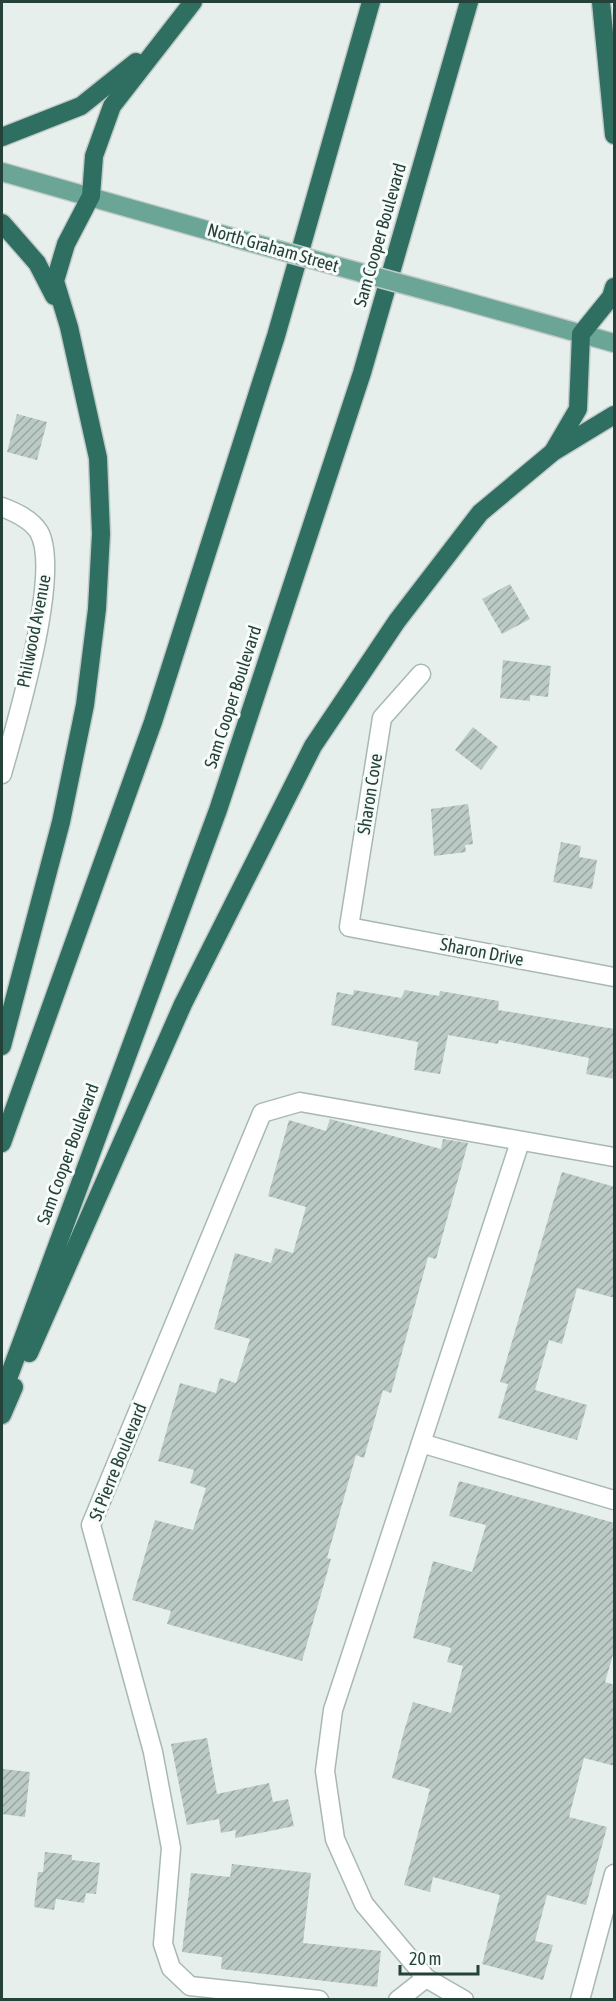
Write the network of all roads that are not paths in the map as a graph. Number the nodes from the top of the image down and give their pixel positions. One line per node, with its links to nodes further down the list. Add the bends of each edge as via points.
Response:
1 (193, 2): 5 (highway)
2 (371, 2): 24 (highway, via 276,336 153,722)
3 (469, 2): 26 (highway, Sam Cooper Boulevard, via 362,373 218,810)
4 (601, 2): 6 (highway)
5 (154, 48): 7 (highway, via 81,106); 9 (highway, via 112,106 94,156)
6 (615, 135)
7 (2, 137)
8 (2, 172): 9 (main road, North Graham Street)
9 (91, 196): 12 (highway, via 60,260 55,281); 13 (main road, North Graham Street, bridge)
10 (2, 223): 12 (highway, via 37,263)
11 (615, 288): 13 (highway)
12 (69, 327): 22 (highway, via 98,458 101,534 97,609 85,705 62,822)
13 (581, 334): 14 (main road, North Graham Street); 16 (highway, via 578,409)
14 (615, 343)
15 (615, 415): 16 (highway)
16 (553, 452): 27 (highway, via 480,513 397,621 313,746 183,1004)
17 (2, 507): 19 (street, Philwood Avenue, via 16,512 38,532 46,565 39,622)
18 (420, 674): 20 (street, Sharon Cove, via 382,718)
19 (2, 774)
20 (349, 927): 21 (street, Sharon Drive)
21 (615, 977)
22 (2, 1046)
23 (520, 1142): 25 (street, St Pierre Boulevard); 28 (street); 32 (street, St Pierre Boulevard, via 300,1102 261,1113 91,1525 153,1752 171,1848 163,1944 171,1968 190,1986)
24 (2, 1143)
25 (615, 1158)
26 (2, 1395)
27 (2, 1415)
28 (421, 1443): 29 (street); 31 (street, via 333,1710 325,1771 335,1839 364,1904)
29 (615, 1500)
30 (615, 1874): 35 (street)
31 (426, 1978): 33 (street); 34 (street)
32 (319, 2000)
33 (398, 2000)
34 (464, 2000)
35 (580, 2000)

